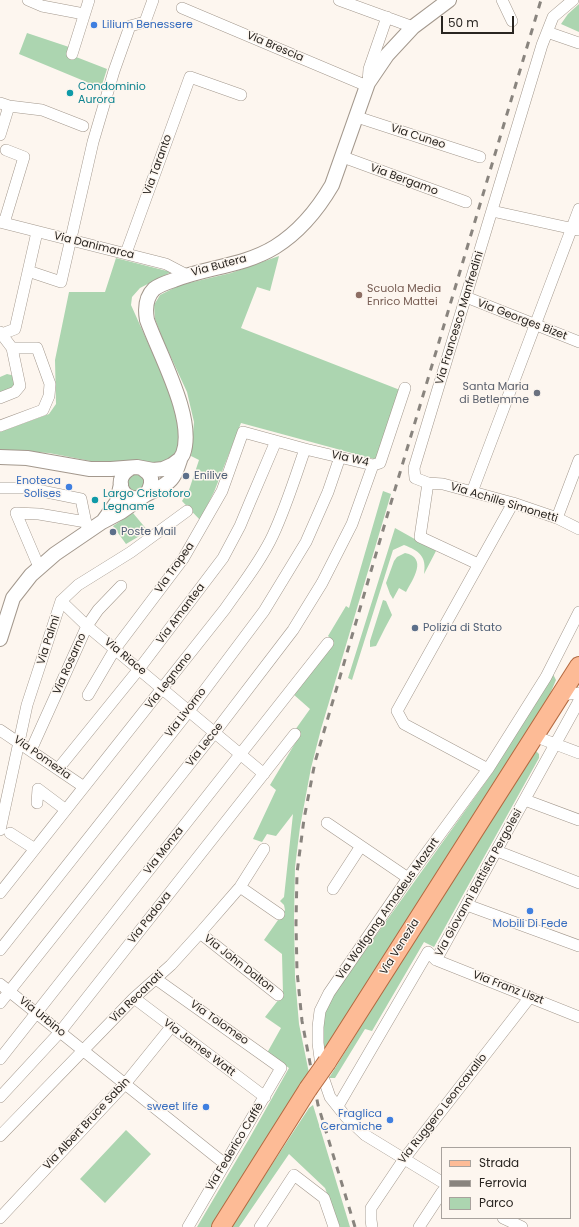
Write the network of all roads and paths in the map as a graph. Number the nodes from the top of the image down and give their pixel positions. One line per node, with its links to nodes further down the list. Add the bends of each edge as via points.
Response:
1 (28, 0): 9 (street, via 42,6)
2 (89, 0): 9 (street)
3 (153, 0): 31 (street, via 145,22 130,26 114,71 93,142)
4 (339, 0): 10 (street)
5 (448, 0): 12 (street, Via Butera)
6 (502, 0): 11 (street)
7 (573, 0): 13 (street, Via Francesco Manfredini, via 553,17)
8 (182, 8): 16 (street, Via Brescia)
9 (84, 14): 15 (street)
10 (387, 17): 12 (street); 16 (street, via 369,69)
11 (512, 21)
12 (413, 27): 16 (street, Via Butera, via 387,55)
13 (547, 32): 14 (street); 27 (street, Via Francesco Manfredini)
14 (579, 43)
15 (72, 54)
16 (368, 85): 19 (street, Via Butera)
17 (241, 96): 32 (street, Via Taranto, via 190,77)
18 (4, 105): 20 (street, via 42,110); 21 (street)
19 (357, 117): 23 (street, Via Cuneo); 24 (street, Via Butera)
20 (82, 126)
21 (0, 135)
22 (6, 150): 28 (street, via 24,157)
23 (480, 157)
24 (343, 158): 25 (street, Via Bergamo); 34 (street, Via Butera, via 325,197 288,238 247,260)
25 (466, 202)
26 (579, 209): 29 (street)
27 (492, 211): 29 (street); 35 (street, Via Francesco Manfredini)
28 (2, 222): 30 (street, Via Danimarca)
29 (575, 230): 36 (street)
30 (37, 232): 31 (street, Via Danimarca); 33 (street)
31 (71, 241): 32 (street, Via Danimarca); 33 (street, via 61,282)
32 (126, 253): 34 (street, Via Danimarca, via 166,264)
33 (28, 271): 37 (street, via 14,329)
34 (187, 275): 48 (street, Via Butera, via 154,289 145,309 151,333 175,387 182,410 185,429 183,454)
35 (466, 297): 36 (street, Via Georges Bizet); 53 (street, Via Francesco Manfredini, via 414,468 415,478)
36 (535, 325): 38 (street, Via Georges Bizet); 56 (street)
37 (1, 333): 39 (street)
38 (579, 342)
39 (12, 348): 41 (street, via 20,386 15,392); 42 (street, via 37,348 50,384 49,396 43,410)
40 (405, 388): 50 (street, Via W4, via 380,463)
41 (0, 398)
42 (0, 426)
43 (243, 432): 44 (street, Via W4); 72 (street, Via Tropea, via 222,492 183,559)
44 (276, 441): 45 (street, Via W4); 74 (street, Via Amantea, via 248,508 222,558)
45 (305, 449): 47 (street, Via W4); 75 (street, Via Legnano, via 273,536 225,610)
46 (0, 457): 52 (street, via 27,458)
47 (340, 457): 50 (street, Via W4); 80 (street, Via Livorno, via 306,542 264,611)
48 (180, 458): 51 (street, via 163,469); 57 (street, Via Butera, via 177,469 168,483)
49 (579, 460): 60 (street)
50 (374, 465): 82 (street, Via Lecce, via 352,524 322,583 293,630)
51 (137, 468): 52 (street); 55 (street, via 123,474); 57 (street, via 148,473 151,478 149,490)
52 (90, 469): 55 (street)
53 (428, 483): 56 (street, Via Achille Simonetti, via 443,484); 64 (street, via 420,537)
54 (0, 488): 62 (street, via 27,488 81,499)
55 (121, 489): 57 (street, via 131,497); 61 (street, via 116,502)
56 (472, 492): 58 (street, Via Achille Simonetti)
57 (143, 496): 61 (street, Via Butera)
58 (513, 503): 60 (street, Via Achille Simonetti); 64 (street)
59 (187, 511): 67 (street, Via Palmi, via 78,585)
60 (557, 518): 63 (street, Via Achille Simonetti)
61 (102, 522): 62 (street, Via Butera)
62 (87, 526): 65 (street, Via Butera); 65 (street, via 64,517 16,513)
63 (579, 529)
64 (478, 564): 91 (street, via 397,711 404,724)
65 (39, 567): 70 (street, Via Butera, via 13,598)
66 (121, 586): 69 (street, Via Rosarno)
67 (61, 601): 69 (street, Via Riace); 85 (street, Via Palmi, via 27,706)
68 (579, 612): 91 (street, Via Wolfgang Amadeus Mozart, via 546,677)
69 (87, 626): 72 (street, Via Riace); 87 (street, Via Rosarno)
70 (0, 639)
71 (328, 643): 88 (street, Via Monza)
72 (115, 649): 74 (street, Via Riace); 77 (street, Via Tropea)
73 (579, 666): 78 (main road, Via Venezia)
74 (139, 669): 75 (street, Via Riace); 90 (street, Via Amantea)
75 (162, 688): 80 (street, Via Riace); 93 (street, Via Legnano)
76 (579, 693): 78 (street)
77 (88, 694)
78 (561, 695): 84 (main road, Via Venezia)
79 (579, 701): 86 (street, Via Giovanni Battista Pergolesi)
80 (189, 711): 82 (street, Via Riace); 113 (street, Via Livorno)
81 (0, 730): 85 (street, Via Pomezia)
82 (215, 732): 88 (street, Via Riace); 117 (street, Via Lecce)
83 (295, 734): 92 (street, Via Padova)
84 (534, 736): 86 (street); 141 (main road, Via Venezia, bridge)
85 (19, 742): 87 (street, Via Pomezia); 99 (street, Via Palmi)
86 (555, 744): 89 (street); 94 (street, Via Giovanni Battista Pergolesi)
87 (31, 750): 90 (street, Via Pomezia)
88 (241, 754): 92 (street, Via Riace); 122 (street, Via Monza)
89 (579, 754)
90 (58, 769): 93 (street, Via Pomezia)
91 (488, 770): 104 (street, Via Wolfgang Amadeus Mozart)
92 (264, 774): 125 (street, Via Padova)
93 (84, 787): 96 (street, Via Legnano)
94 (525, 800): 97 (street); 103 (street, Via Giovanni Battista Pergolesi)
95 (37, 803): 96 (street, via 38,789)
96 (66, 810): 101 (street, Via Legnano)
97 (579, 820)
98 (327, 823): 100 (street)
99 (5, 831): 101 (street)
100 (362, 846): 104 (street); 107 (street)
101 (35, 849): 108 (street, Via Legnano)
102 (264, 849): 106 (street, Via Recanati)
103 (497, 851): 105 (street); 109 (street, Via Giovanni Battista Pergolesi)
104 (408, 878): 132 (street, Via Wolfgang Amadeus Mozart, via 329,993 320,1011 318,1043 322,1074 330,1097)
105 (579, 883)
106 (240, 887): 110 (street); 111 (street, Via Recanati)
107 (333, 889)
108 (0, 893)
109 (467, 905): 112 (street); 114 (street, Via Giovanni Battista Pergolesi)
110 (280, 914)
111 (200, 933): 115 (street, Via Recanati); 118 (street, Via John Dalton)
112 (579, 946)
113 (0, 950)
114 (436, 960): 119 (street, Via Franz Liszt); 132 (street, Via Giovanni Battista Pergolesi, via 428,952)
115 (156, 979): 120 (street, Via Recanati); 128 (street, Via Tolomeo)
116 (0, 984): 117 (street, Via Urbino)
117 (9, 991): 121 (street, Via Lecce); 122 (street, Via Urbino)
118 (278, 995)
119 (530, 997): 123 (street, Via Franz Liszt); 134 (street, Via Ruggero Leoncavallo)
120 (134, 998): 124 (street, Via James Watt); 126 (street, Via Recanati)
121 (0, 1003)
122 (36, 1013): 125 (street, Via Urbino); 127 (street, Via Monza)
123 (579, 1017)
124 (171, 1027): 129 (street, Via Albert Bruce Sabin); 130 (street, Via James Watt)
125 (60, 1032): 126 (street, Via Urbino); 131 (street, Via Padova)
126 (84, 1051): 129 (street, Via Urbino); 133 (street, Via Recanati)
127 (0, 1059)
128 (282, 1068): 130 (street, Via Federico Caffè)
129 (125, 1084): 135 (street, Via Urbino); 138 (street, Via Albert Bruce Sabin)
130 (264, 1097): 135 (street, Via Federico Caffè)
131 (0, 1098)
132 (338, 1106): 134 (street, Via Wolfgang Amadeus Mozart, via 364,1135)
133 (1, 1133)
134 (404, 1159): 136 (street, Via Wolfgang Amadeus Mozart); 144 (street, Via Ruggero Leoncavallo, via 371,1208)
135 (225, 1164): 140 (street, Via Federico Caffè)
136 (441, 1181)
137 (441, 1194): 145 (street)
138 (0, 1218)
139 (505, 1219): 146 (street)
140 (188, 1227)
141 (221, 1227)
142 (260, 1227): 143 (street, via 294,1176 324,1198)
143 (334, 1227)
144 (372, 1227)
145 (419, 1227)
146 (522, 1227)

